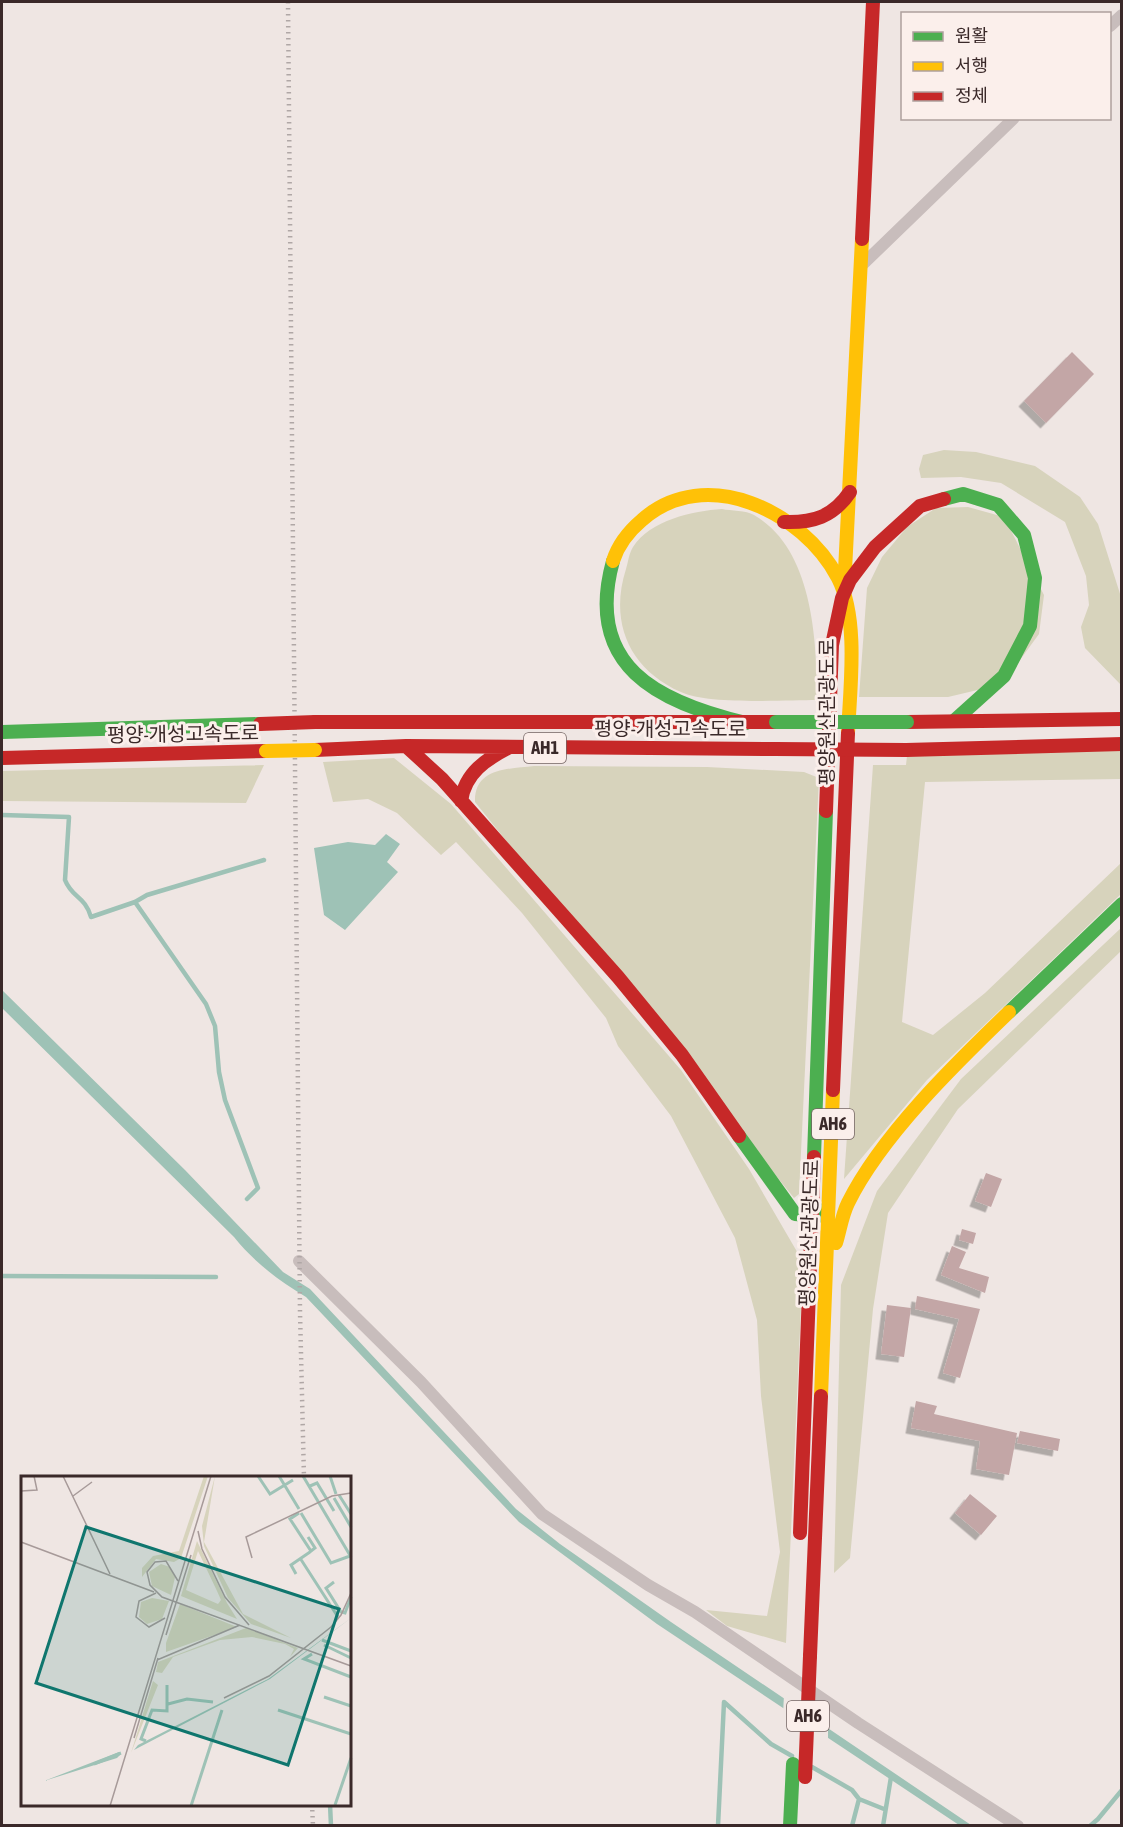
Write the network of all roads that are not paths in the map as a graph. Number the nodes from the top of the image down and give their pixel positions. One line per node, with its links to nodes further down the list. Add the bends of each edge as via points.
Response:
1 (873, 2): 3 (main road)
2 (1012, 120): 3 (street)
3 (861, 266): 4 (main road)
4 (850, 492): 6 (main road, via 837,511 823,519); 7 (main road)
5 (1021, 507): 7 (main road, via 999,498 961,493 932,502 903,519 883,537)
6 (784, 522): 7 (main road, via 816,550); 11 (main road, via 736,497 687,496 656,508 631,529 608,572 606,622 628,666 674,701)
7 (844, 592): 19 (main road, 평양원산관광도로 / AH6, via 851,667); 20 (main road, 평양원산관광도로 / AH6, via 832,645)
8 (1018, 681): 10 (main road, via 975,712)
9 (1122, 719): 10 (main road, 평양-개성고속도로 / AH1)
10 (954, 721): 11 (main road, 평양-개성고속도로 / AH1, bridge)
11 (747, 723): 12 (main road, 평양-개성고속도로 / AH1, bridge, via 315,722)
12 (2, 732)
13 (1122, 744): 15 (main road, 평양-개성고속도로 / AH1, bridge, via 906,750)
14 (406, 746): 15 (main road, 평양-개성고속도로 / AH1); 16 (main road, 평양-개성고속도로 / AH1, bridge); 17 (main road)
15 (510, 747): 17 (main road, via 480,766 462,790)
16 (2, 758)
17 (461, 801): 20 (main road, via 618,977 681,1055 784,1202 795,1214)
18 (1122, 904): 22 (main road, via 962,1057 911,1114 864,1175 848,1205)
19 (830, 1202): 20 (main road, via 818,1215); 22 (main road, 평양원산관광도로 / AH6)
20 (810, 1216): 23 (main road, 평양원산관광도로 / AH6)
21 (299, 1261): 28 (street, via 421,1382 542,1514)
22 (827, 1273): 25 (main road, 평양원산관광도로 / AH6)
23 (800, 1544)
24 (799, 1580): 25 (main road, 평양원산관광도로 / AH6)
25 (803, 1654): 26 (main road, 평양원산관광도로 / AH6); 27 (main road, 평양원산관광도로 / AH6, bridge)
26 (790, 1826)
27 (804, 1826)
28 (1018, 1826)

